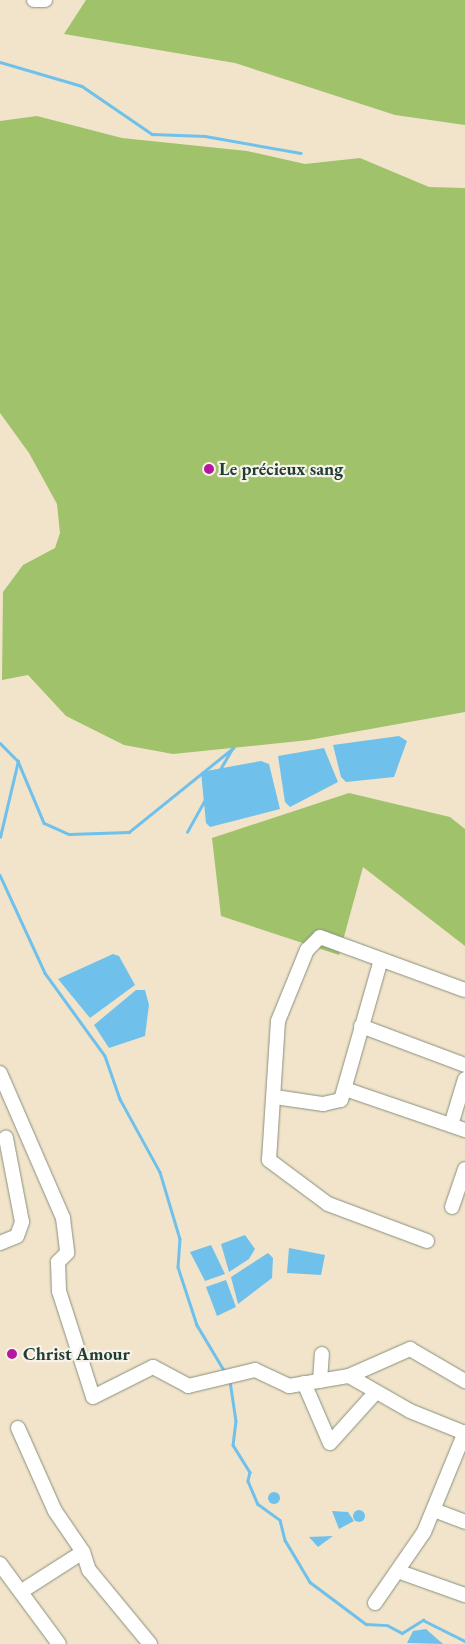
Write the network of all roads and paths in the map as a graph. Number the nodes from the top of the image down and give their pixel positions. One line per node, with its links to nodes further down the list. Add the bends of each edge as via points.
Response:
1 (34, 0): 2 (street)
2 (45, 0)
3 (381, 960): 4 (street); 5 (street); 10 (street, via 331,937 314,940 278,1021)
4 (465, 990)
5 (361, 1026): 6 (street); 9 (street)
6 (465, 1065)
7 (465, 1079): 11 (street)
8 (1, 1080): 22 (street, via 63,1218 67,1253 58,1262 59,1291 92,1396 153,1367 188,1386 255,1370 279,1384)
9 (345, 1089): 10 (street, via 335,1104); 11 (street)
10 (275, 1098): 16 (street, via 269,1160 328,1204)
11 (451, 1125): 12 (street)
12 (465, 1130)
13 (6, 1138): 17 (street, via 22,1222 17,1236)
14 (465, 1169): 15 (street)
15 (452, 1207)
16 (427, 1241)
17 (0, 1243)
18 (322, 1354): 20 (street)
19 (349, 1376): 20 (street); 21 (street, via 410,1349); 23 (street)
20 (320, 1380): 22 (street)
21 (465, 1382)
22 (304, 1383): 23 (street, via 316,1420 330,1443)
23 (376, 1392): 25 (street)
24 (18, 1428): 28 (street, via 55,1511)
25 (465, 1432): 26 (street)
26 (434, 1510): 27 (street); 30 (street)
27 (465, 1522)
28 (83, 1552): 31 (street); 35 (street, via 103,1590)
29 (0, 1564): 31 (street)
30 (400, 1572): 32 (street); 33 (street)
31 (22, 1591): 34 (street)
32 (465, 1595)
33 (374, 1602)
34 (59, 1644)
35 (150, 1644)

